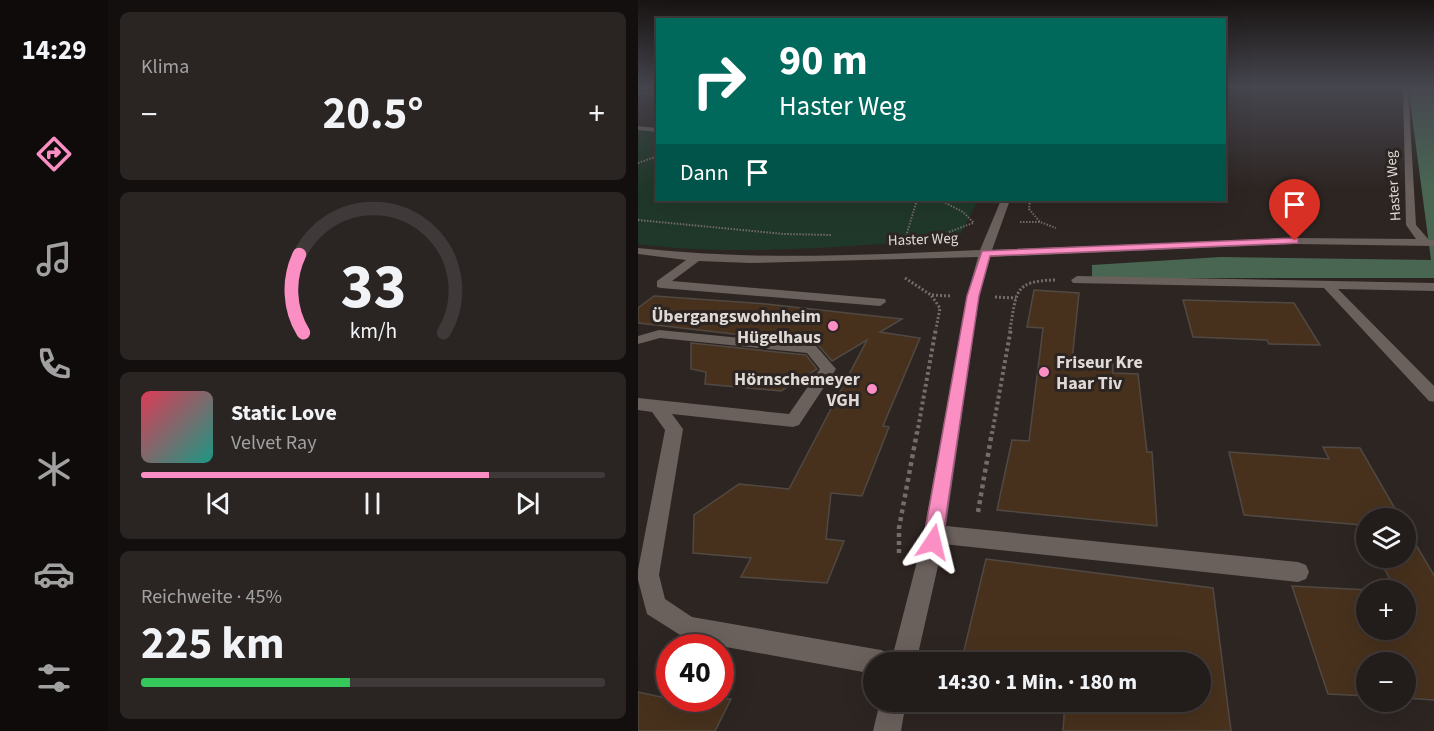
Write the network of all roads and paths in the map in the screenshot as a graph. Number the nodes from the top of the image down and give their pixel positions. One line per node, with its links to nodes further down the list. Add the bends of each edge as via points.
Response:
1 (1406, 120): 15 (street, Haster Weg, via 1411,225 1417,235)
2 (638, 128): 3 (street)
3 (656, 130)
4 (656, 157): 5 (path)
5 (638, 163)
6 (917, 201): 14 (path)
7 (942, 201): 12 (path)
8 (1005, 201): 17 (street)
9 (1030, 201): 11 (path, via 1029,209)
10 (638, 220): 13 (path, via 784,234)
11 (1040, 222)
12 (974, 223)
13 (839, 235)
14 (905, 237)
15 (1430, 243): 17 (street, Haster Weg, via 1295,241)
16 (638, 251): 18 (street, Haster Weg)
17 (985, 253): 18 (street, Haster Weg, via 761,260); 29 (street, via 973,296)
18 (696, 258): 24 (street, via 661,284)
19 (907, 278): 28 (path, via 931,295 940,308)
20 (1077, 279): 22 (street)
21 (1057, 280): 30 (path, via 1029,281 1019,288)
22 (1327, 285): 23 (street); 26 (street)
23 (1434, 287)
24 (880, 302)
25 (638, 340): 27 (street, via 659,334 811,349 828,369 793,421)
26 (1434, 397)
27 (647, 406): 32 (street, via 674,429)
28 (899, 528)
29 (934, 534): 30 (street); 33 (street)
30 (974, 537): 31 (street)
31 (1298, 572)
32 (643, 576): 34 (street, via 655,606 688,627)
33 (906, 652)
34 (863, 660)
35 (891, 712): 36 (street)
36 (887, 731)

